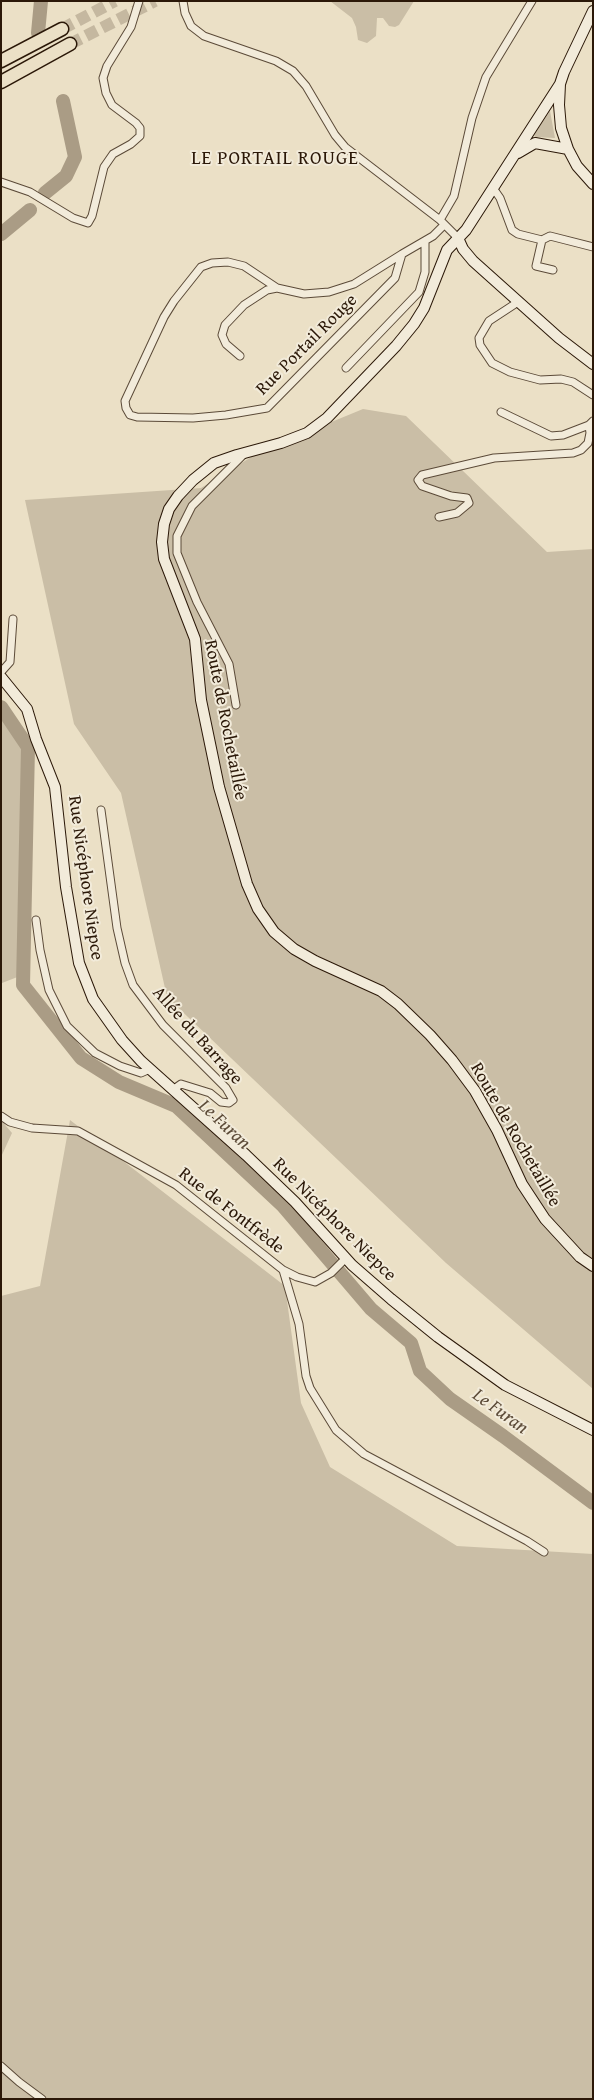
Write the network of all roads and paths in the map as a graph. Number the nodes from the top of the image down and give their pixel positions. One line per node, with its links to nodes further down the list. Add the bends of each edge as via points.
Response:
1 (139, 1): 12 (street, via 131,27 103,78 112,105 136,122 140,136 113,154 104,167 88,224 30,192)
2 (183, 1): 15 (street, via 191,26 204,36 276,61 293,71 345,147)
3 (532, 1): 15 (street, via 486,77 472,118 454,196)
4 (593, 11): 9 (main road, Route de Rochetaillée)
5 (62, 28): 7 (highway)
6 (70, 44): 8 (highway)
7 (1, 60)
8 (1, 82)
9 (560, 84): 10 (main road, via 560,115); 11 (main road, Route de Rochetaillée)
10 (568, 149): 11 (main road, via 535,143); 13 (main road, via 577,166)
11 (515, 155): 14 (main road, Route de Rochetaillée)
12 (1, 182)
13 (593, 184)
14 (493, 188): 16 (main road, Route de Rochetaillée); 18 (street, via 512,230)
15 (442, 223): 16 (street); 17 (street, Rue Portail Rouge)
16 (458, 238): 23 (main road, via 473,261); 30 (main road, Route de Rochetaillée, via 447,250 431,294 414,324 327,418 307,433)
17 (425, 240): 20 (street, Rue Portail Rouge); 26 (street, via 424,272 419,292)
18 (542, 240): 19 (street, via 550,236); 21 (street, via 536,266)
19 (593, 247)
20 (402, 254): 22 (street, Rue Portail Rouge, via 354,284 329,292 304,294); 22 (street, Rue Portail Rouge, via 395,278 267,408 193,418 137,417 130,414 125,401 164,317 201,267 228,262 244,266)
21 (553, 270)
22 (277, 288): 24 (street, via 267,290 244,305 225,325 222,336)
23 (518, 302): 25 (main road); 27 (street, via 489,321 479,338 492,363 540,380 573,382)
24 (240, 356)
25 (593, 364)
26 (346, 368)
27 (593, 395)
28 (501, 412): 29 (street, via 551,436 563,435)
29 (591, 423): 31 (street, via 588,443 574,453 494,458 422,475 418,480 422,486 467,498 468,503 457,513)
30 (246, 452): 35 (street, via 192,506 177,536 177,553 197,602 229,664); 42 (main road, Route de Rochetaillée, via 214,463 178,496 169,509 162,542 164,559 195,639 202,700 219,787 254,901 274,932 294,949 381,991 430,1035 475,1091 522,1184 545,1219 580,1257)
31 (439, 517)
32 (13, 619): 33 (street, via 10,662)
33 (1, 672)
34 (1, 677): 38 (main road, Rue Nicéphore Niepce, via 27,709 55,787 66,887 79,963 86,984 103,1016)
35 (236, 705)
36 (101, 810): 39 (street, Allée du Barrage, via 116,928 133,985 163,1025 226,1088 233,1100 221,1102 210,1093 181,1084)
37 (36, 920): 38 (street, via 49,990 67,1026 95,1053 112,1062 141,1073)
38 (150, 1069): 39 (main road, Rue Nicéphore Niepce)
39 (174, 1089): 41 (main road, Rue Nicéphore Niepce, via 294,1202)
40 (1, 1116): 43 (street, Rue de Fontfrède, via 32,1128 78,1131 176,1184)
41 (344, 1260): 43 (street, via 315,1282); 44 (main road, Rue Nicéphore Niepce, via 487,1373)
42 (593, 1266)
43 (284, 1270): 45 (street, Rue de Fontfrède, via 299,1324 306,1376 336,1430 364,1454)
44 (593, 1430)
45 (544, 1552)
46 (1, 2066): 47 (street)
47 (42, 2099)

